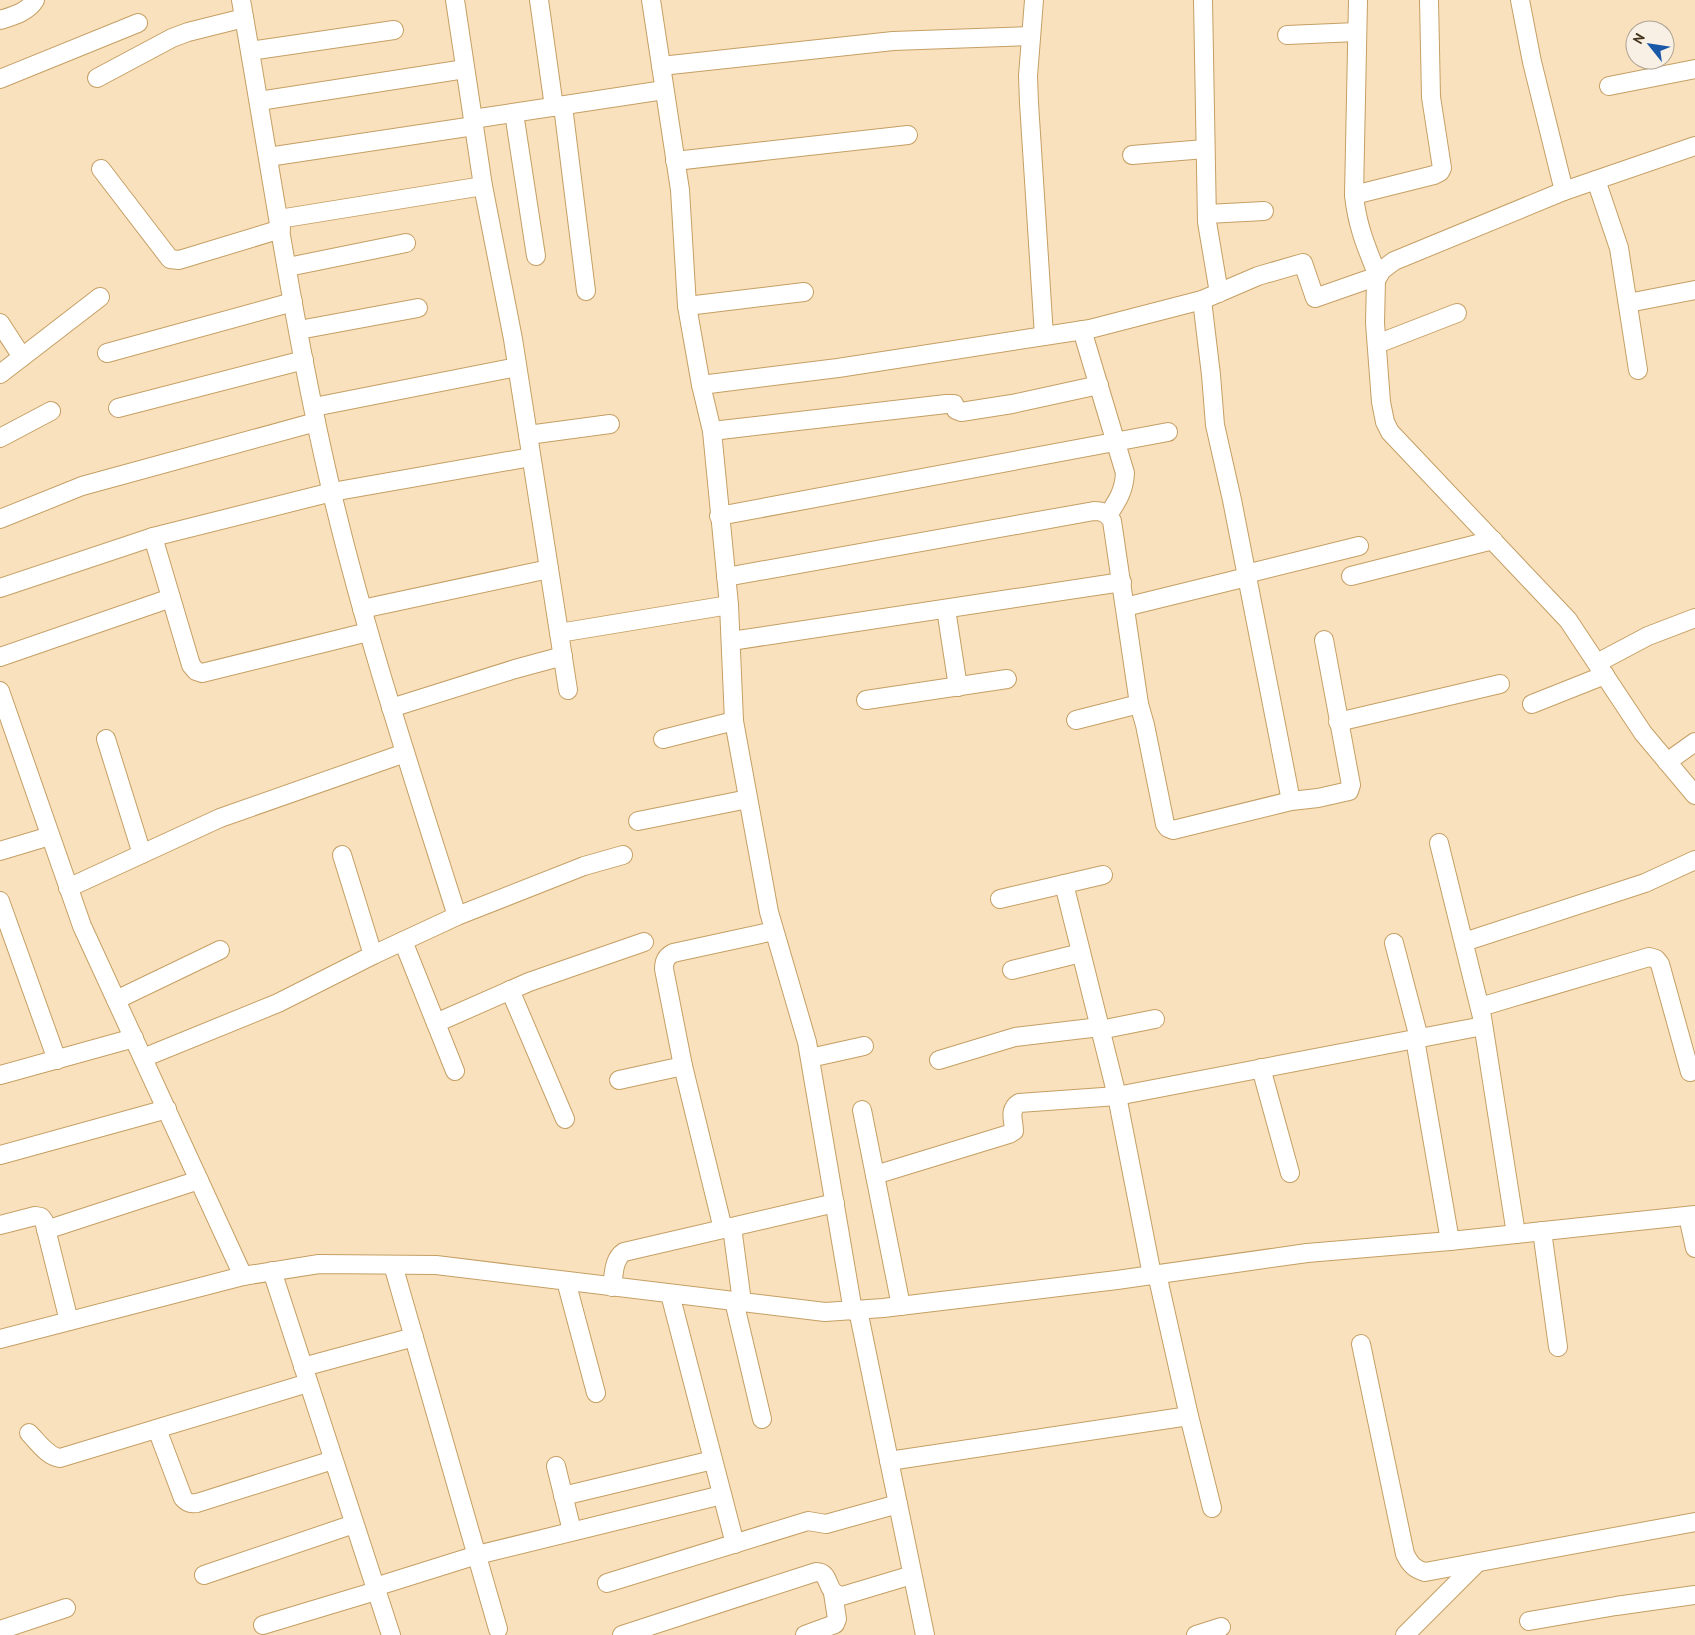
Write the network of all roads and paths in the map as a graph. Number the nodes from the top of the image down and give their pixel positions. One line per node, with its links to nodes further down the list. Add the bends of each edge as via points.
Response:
1 (35, 0): 12 (street, via 22,12)
2 (241, 0): 11 (street)
3 (455, 0): 21 (street)
4 (539, 0): 27 (street)
5 (651, 0): 19 (street)
6 (1034, 0): 16 (street)
7 (1203, 0): 32 (street)
8 (1358, 0): 15 (street)
9 (1429, 0): 40 (street, via 1431,96 1442,168 1434,175)
10 (1520, 0): 39 (street)
11 (244, 18): 18 (street); 22 (street, via 172,38)
12 (0, 20)
13 (138, 23): 23 (street)
14 (394, 30): 18 (street)
15 (1357, 32): 17 (street); 40 (street)
16 (1031, 36): 19 (street, via 893,41); 62 (street, via 1028,103)
17 (1287, 36)
18 (250, 51): 26 (street)
19 (661, 66): 25 (street)
20 (1695, 68): 24 (street)
21 (465, 69): 26 (street); 29 (street)
22 (97, 78)
23 (0, 79)
24 (1609, 86)
25 (664, 90): 27 (street); 35 (street)
26 (259, 101): 34 (street)
27 (558, 107): 28 (street); 49 (street)
28 (514, 113): 29 (street); 45 (street)
29 (473, 123): 34 (street); 38 (street)
30 (908, 135): 35 (street)
31 (1695, 146): 37 (street)
32 (1206, 149): 33 (street); 42 (street)
33 (1132, 155)
34 (268, 157): 43 (street)
35 (675, 161): 56 (street, via 680,190)
36 (101, 169): 43 (street, via 170,259 179,260)
37 (1596, 180): 39 (street); 55 (street, via 1619,248)
38 (482, 186): 43 (street); 67 (street)
39 (1564, 191): 47 (street, via 1394,261)
40 (1354, 195): 47 (street, via 1356,217)
41 (1264, 211): 42 (street)
42 (1207, 214): 51 (street)
43 (280, 224): 46 (street)
44 (406, 243): 46 (street)
45 (536, 256)
46 (288, 267): 54 (street)
47 (1378, 276): 51 (street, via 1315,298 1303,263 1258,276); 63 (street)
48 (1695, 290): 55 (street)
49 (586, 291)
50 (804, 292): 56 (street)
51 (1220, 293): 53 (street)
52 (100, 297): 65 (street)
53 (1202, 300): 61 (street); 90 (street, via 1216,425)
54 (293, 302): 60 (street); 64 (street)
55 (1628, 303): 68 (street)
56 (687, 306): 71 (street)
57 (418, 308): 60 (street)
58 (1458, 313): 63 (street)
59 (0, 323): 65 (street)
60 (299, 330): 66 (street)
61 (1082, 330): 62 (street); 70 (street)
62 (1044, 336): 71 (street)
63 (1376, 344): 87 (street, via 1381,402 1390,432)
64 (107, 353)
65 (22, 357): 69 (street)
66 (304, 360): 72 (street); 74 (street)
67 (517, 367): 74 (street); 78 (street)
68 (1638, 370)
69 (0, 374)
70 (1099, 385): 76 (street, via 961,412 954,404 946,404); 80 (street)
71 (701, 386): 76 (street)
72 (118, 408)
73 (51, 411): 79 (street)
74 (315, 414): 82 (street); 85 (street, via 82,486)
75 (610, 424): 78 (street)
76 (712, 431): 84 (street)
77 (1168, 432): 80 (street)
78 (528, 435): 81 (street)
79 (0, 438)
80 (1117, 443): 83 (street, via 1125,473 1124,485); 84 (street)
81 (531, 457): 82 (street); 89 (street)
82 (332, 492): 86 (street); 98 (street)
83 (1108, 515): 92 (street, via 1094,511); 93 (street, via 1112,521)
84 (719, 516): 92 (street)
85 (0, 518)
86 (153, 536): 94 (street); 95 (street)
87 (1493, 540): 91 (street); 107 (street, via 1568,620)
88 (1359, 546): 90 (street)
89 (549, 569): 98 (street); 102 (street)
90 (1247, 575): 97 (street); 127 (street)
91 (1351, 576)
92 (726, 577): 96 (street)
93 (1122, 582): 97 (street); 99 (street)
94 (0, 588)
95 (171, 598): 101 (street, via 191,665 202,673); 106 (street)
96 (729, 605): 102 (street); 104 (street)
97 (1125, 607): 114 (street)
98 (362, 609): 101 (street)
99 (946, 609): 104 (street); 110 (street)
100 (1695, 618): 107 (street, via 1648,636)
101 (368, 632): 116 (street)
102 (559, 632): 105 (street)
103 (1324, 640): 119 (street)
104 (731, 641): 118 (street)
105 (562, 656): 111 (street); 116 (street)
106 (0, 657)
107 (1601, 669): 115 (street); 124 (street, via 1643,733)
108 (1007, 679): 110 (street)
109 (1500, 684): 119 (street)
110 (958, 687): 113 (street)
111 (568, 690)
112 (0, 691): 129 (street)
113 (866, 700)
114 (1139, 704): 117 (street); 127 (street, via 1168,828 1173,830)
115 (1532, 704)
116 (390, 708): 123 (street)
117 (1076, 720)
118 (734, 721): 121 (street); 126 (street)
119 (1338, 722): 127 (street, via 1351,789)
120 (106, 739): 132 (street)
121 (663, 739)
122 (1695, 742): 124 (street)
123 (405, 753): 132 (street, via 236,811); 141 (street)
124 (1667, 762): 125 (street)
125 (1695, 795)
126 (748, 799): 128 (street); 142 (street)
127 (1291, 801)
128 (638, 821)
129 (50, 836): 131 (street); 138 (street)
130 (1439, 843): 145 (street)
131 (0, 851)
132 (142, 854): 138 (street)
133 (623, 855): 141 (street, via 574,870)
134 (342, 856): 149 (street)
135 (1695, 860): 145 (street, via 1645,884)
136 (1103, 875): 137 (street)
137 (1064, 884): 139 (street); 148 (street)
138 (68, 888): 152 (street)
139 (1000, 899)
140 (0, 901): 163 (street)
141 (457, 916): 143 (street)
142 (774, 930): 162 (street); 165 (street, via 667,957 664,969)
143 (403, 941): 149 (street); 155 (street)
144 (644, 942): 151 (street)
145 (1464, 942): 153 (street)
146 (1394, 943): 159 (street)
147 (220, 950): 152 (street)
148 (1081, 953): 150 (street); 157 (street)
149 (373, 955): 161 (street, via 278,1003)
150 (1012, 970)
151 (510, 990): 155 (street); 174 (street)
152 (116, 1000): 158 (street)
153 (1480, 1007): 156 (street); 168 (street, via 1649,957 1656,959)
154 (1155, 1019): 157 (street)
155 (436, 1023): 167 (street)
156 (1483, 1026): 159 (street); 185 (street)
157 (1100, 1028): 164 (street, via 1015,1037); 171 (street)
158 (134, 1038): 161 (street); 163 (street)
159 (1417, 1038): 166 (street); 186 (street)
160 (864, 1046): 162 (street)
161 (143, 1058): 172 (street)
162 (810, 1058): 179 (street)
163 (57, 1060): 169 (street)
164 (939, 1060)
165 (683, 1066): 170 (street); 182 (street)
166 (1261, 1068): 171 (street); 176 (street)
167 (455, 1071)
168 (1690, 1072)
169 (0, 1075)
170 (620, 1080)
171 (1117, 1096): 177 (street, via 1019,1103 1012,1113 1014,1132); 190 (street)
172 (166, 1109): 175 (street); 178 (street)
173 (862, 1110): 177 (street)
174 (565, 1119)
175 (0, 1155)
176 (1290, 1173)
177 (875, 1176): 196 (street)
178 (199, 1180): 183 (street); 191 (street)
179 (835, 1202): 182 (street); 197 (street)
180 (1691, 1215): 184 (street); 187 (street)
181 (0, 1225): 183 (street, via 35,1216 41,1218)
182 (727, 1228): 193 (street, via 624,1252 618,1256); 195 (street)
183 (46, 1230): 198 (street)
184 (1542, 1231): 185 (street); 202 (street)
185 (1516, 1234): 186 (street)
186 (1450, 1242): 190 (street, via 1307,1253)
187 (1695, 1248)
188 (393, 1264): 189 (street, via 319,1264); 192 (street, via 436,1265); 199 (street)
189 (272, 1271): 191 (street); 203 (street)
190 (1154, 1275): 196 (street); 205 (street)
191 (243, 1276): 198 (street)
192 (566, 1281): 193 (street); 204 (street)
193 (612, 1286): 194 (street)
194 (670, 1294): 195 (street); 210 (street)
195 (738, 1302): 197 (street, via 825,1312); 206 (street)
196 (902, 1306): 197 (street)
197 (856, 1311): 211 (street)
198 (69, 1321): 200 (street)
199 (414, 1337): 203 (street); 221 (street)
200 (0, 1339)
201 (1361, 1344): 222 (street, via 1405,1554 1410,1564 1425,1572)
202 (1558, 1348)
203 (305, 1375): 207 (street); 209 (street)
204 (596, 1393)
205 (1189, 1416): 211 (street); 216 (street)
206 (762, 1419)
207 (157, 1428): 208 (street, via 60,1458 54,1458); 209 (street, via 183,1498 191,1504)
208 (29, 1433)
209 (333, 1460): 218 (street)
210 (713, 1460): 213 (street); 214 (street)
211 (889, 1461): 215 (street)
212 (556, 1466): 214 (street)
213 (722, 1495): 219 (street); 220 (street)
214 (563, 1496): 219 (street)
215 (898, 1504): 220 (street, via 826,1524 808,1522); 224 (street)
216 (1212, 1508)
217 (1695, 1522): 222 (street)
218 (354, 1524): 223 (street); 226 (street)
219 (572, 1531): 221 (street)
220 (735, 1544): 225 (street)
221 (477, 1556): 226 (street); 233 (street)
222 (1477, 1563): 240 (street)
223 (204, 1575)
224 (912, 1575): 227 (street, via 842,1596); 238 (street)
225 (607, 1583)
226 (375, 1589): 231 (street); 235 (street)
227 (833, 1593): 236 (street, via 825,1574 816,1572); 237 (street, via 835,1624)
228 (1695, 1595): 230 (street)
229 (66, 1608): 234 (street)
230 (1529, 1621)
231 (263, 1625)
232 (1221, 1627): 239 (street)
233 (498, 1629)
234 (0, 1630)
235 (391, 1635)
236 (622, 1635)
237 (805, 1635)
238 (924, 1635)
239 (1196, 1635)
240 (1405, 1635)

